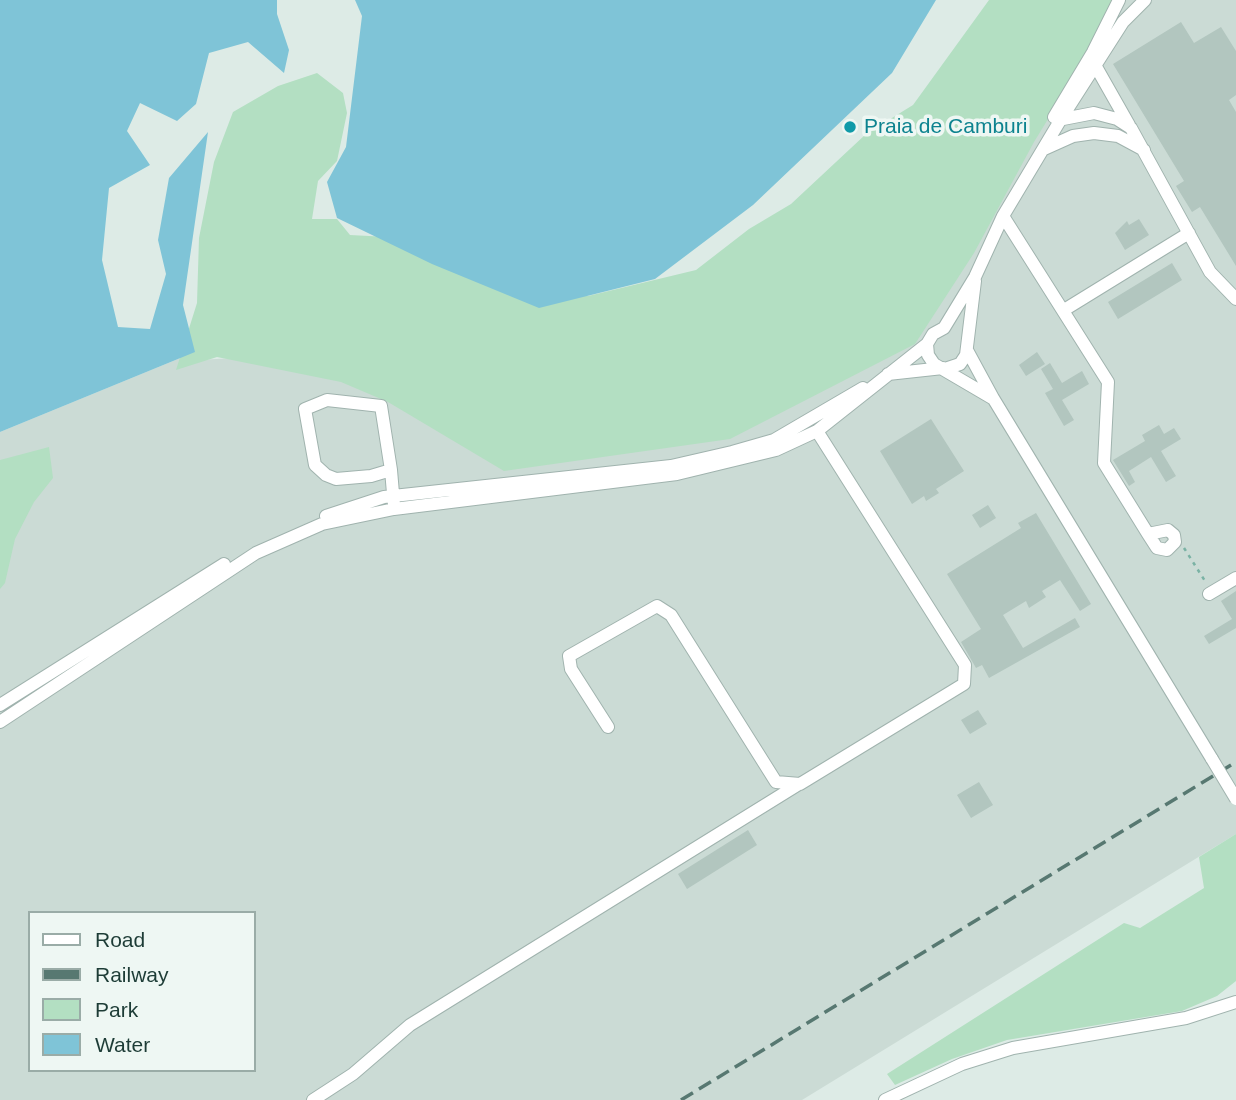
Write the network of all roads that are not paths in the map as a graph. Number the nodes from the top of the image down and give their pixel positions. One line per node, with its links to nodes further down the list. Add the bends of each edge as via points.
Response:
1 (1119, 0): 4 (street)
2 (1145, 0): 3 (street, via 1123,22)
3 (1095, 65): 4 (street); 5 (street)
4 (1056, 121): 5 (street, via 1094,113 1117,118); 6 (street); 10 (street, via 998,210)
5 (1131, 128): 7 (street)
6 (1044, 149): 7 (street, via 1073,136 1094,133 1118,136); 8 (street)
7 (1144, 150): 9 (street)
8 (1003, 216): 10 (street); 12 (street)
9 (1189, 233): 11 (street, via 1210,272); 12 (street)
10 (975, 277): 13 (street); 15 (street)
11 (1236, 299)
12 (1064, 310): 22 (street, via 1108,382 1104,463)
13 (944, 328): 14 (street); 15 (street, via 961,334)
14 (927, 344): 16 (street, via 930,359); 17 (street)
15 (967, 348): 16 (street, via 960,364); 18 (street)
16 (944, 368): 17 (street); 18 (street)
17 (886, 374): 19 (street); 21 (street, via 774,440 732,452 671,466)
18 (993, 398): 29 (street, bridge)
19 (817, 431): 21 (street, via 776,450 677,474); 28 (street, via 965,665 967,676 964,684)
20 (391, 470): 20 (street, via 348,478 326,475 315,465 304,410 327,400 381,406); 21 (street)
21 (394, 502): 25 (street, via 322,518 254,547); 26 (street, via 322,524 256,553)
22 (1148, 534)
23 (1236, 578): 24 (street)
24 (1209, 591)
25 (0, 705)
26 (0, 722)
27 (608, 727): 28 (street, via 570,669 569,656 661,607 671,615 776,782)
28 (800, 784): 33 (street, via 410,1025 354,1074)
29 (1236, 799)
30 (1236, 992): 32 (street)
31 (1236, 1002): 32 (street)
32 (1214, 1010): 34 (street, via 1013,1048 962,1065)
33 (313, 1100)
34 (886, 1100)

